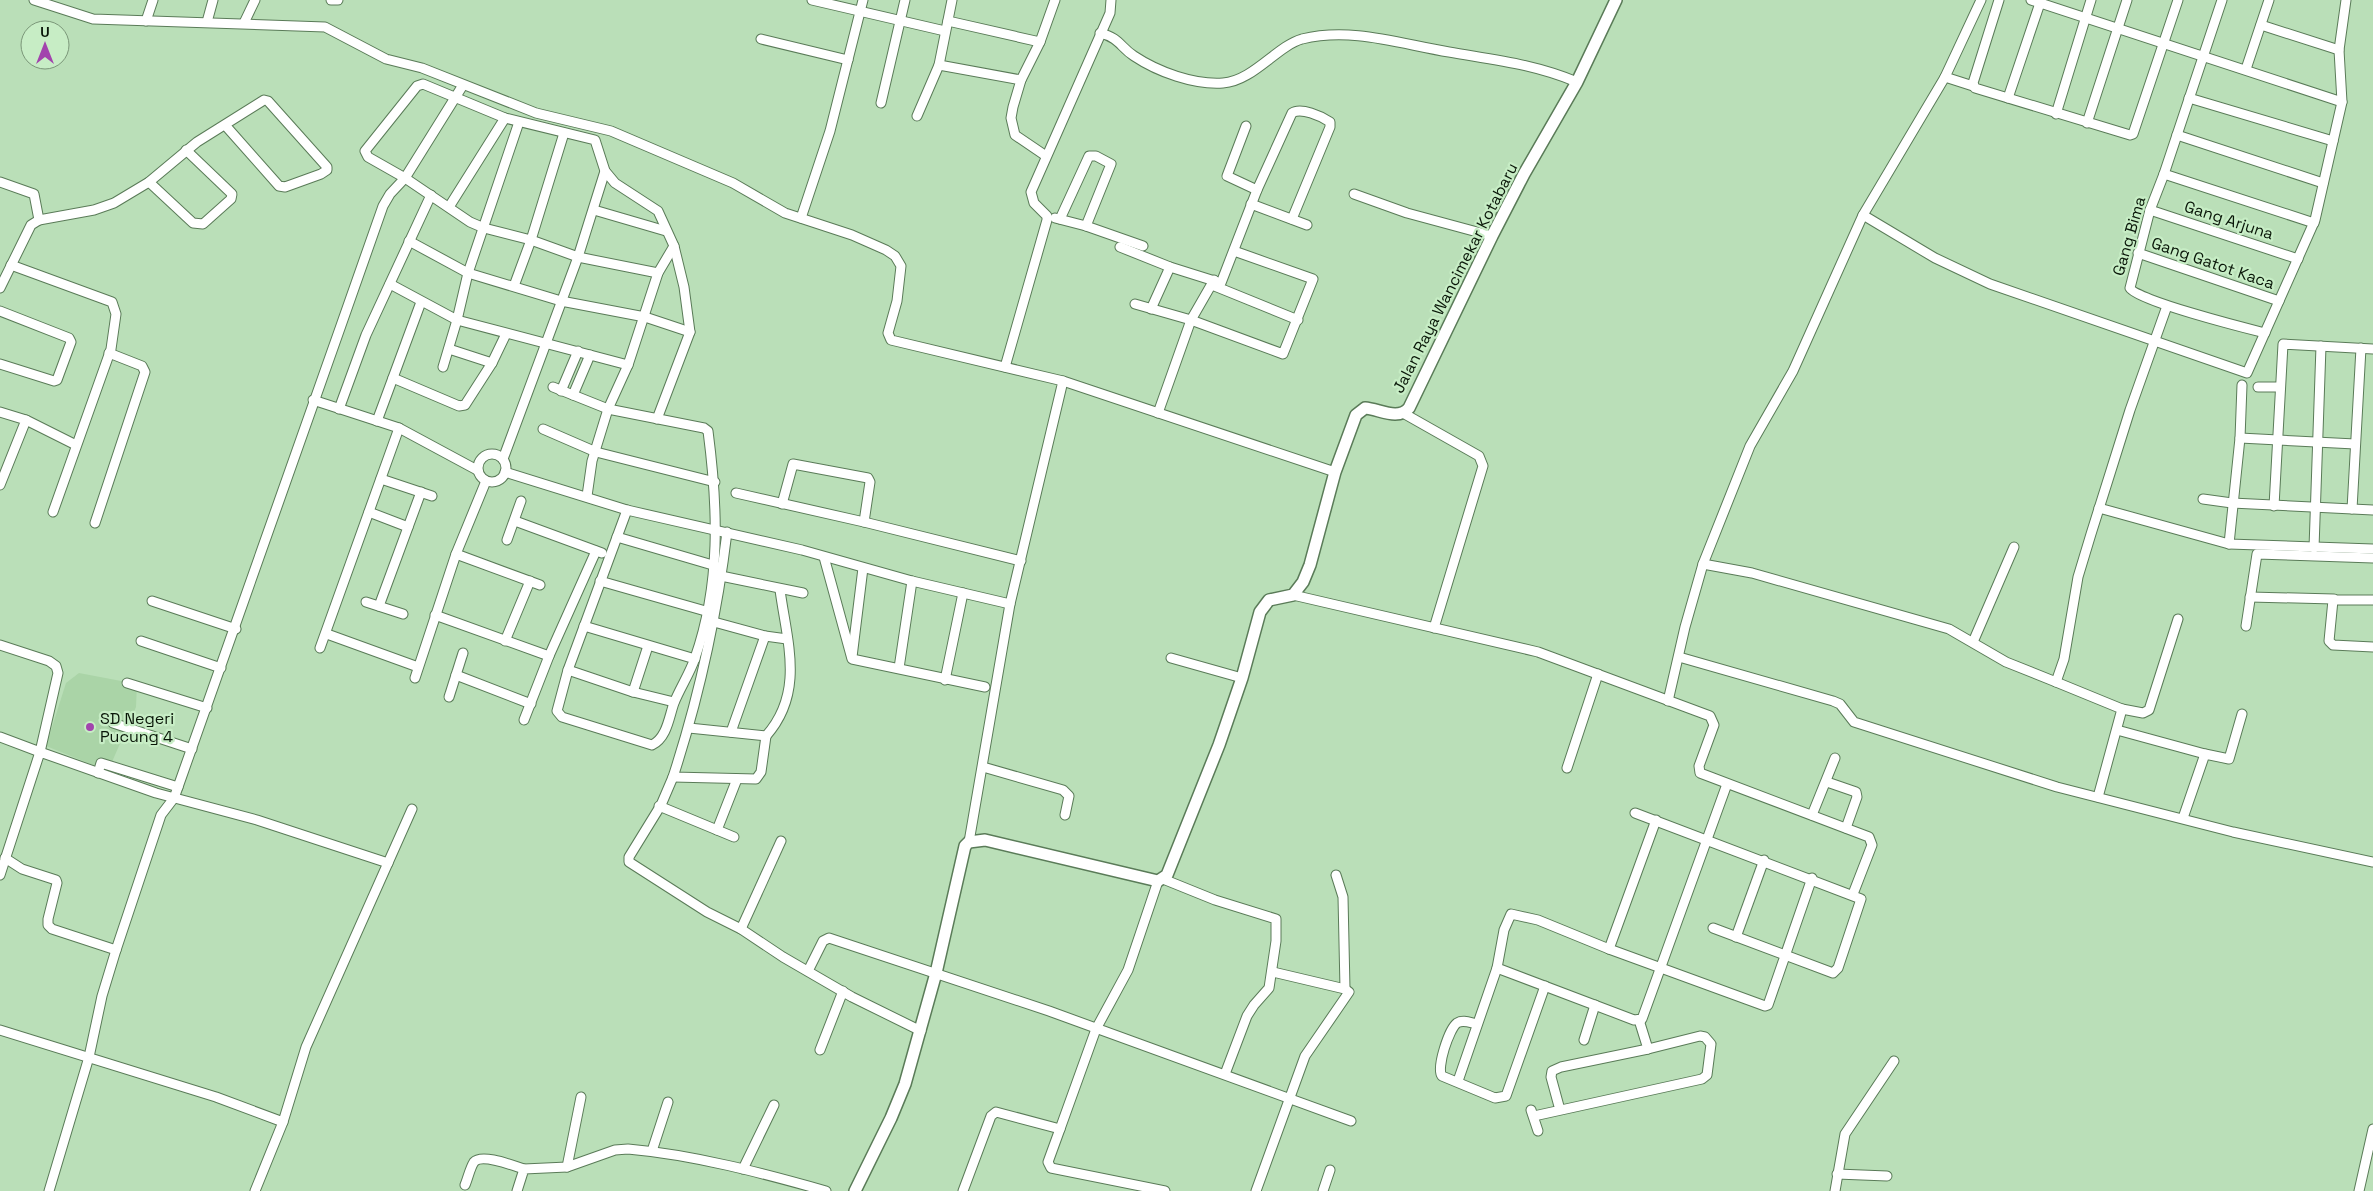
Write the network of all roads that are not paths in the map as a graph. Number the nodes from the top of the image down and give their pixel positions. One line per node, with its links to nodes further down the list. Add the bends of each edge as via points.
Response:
1 (34, 0): 23 (street)
2 (153, 0): 26 (street)
3 (213, 0): 29 (street)
4 (255, 0): 30 (street)
5 (331, 0): 6 (street)
6 (338, 0)
7 (812, 0): 24 (street)
8 (863, 0): 24 (street)
9 (905, 0): 27 (street)
10 (952, 0): 28 (street)
11 (1055, 0): 36 (street)
12 (1111, 0): 34 (street, via 1110,13)
13 (1616, 0): 45 (street, Jalan Raya Wancimekar Kotabaru)
14 (1981, 0): 43 (street)
15 (1999, 0): 47 (street)
16 (2091, 0): 25 (street)
17 (2127, 0): 32 (street)
18 (2178, 0): 37 (street)
19 (2222, 0): 39 (street, Gang Bima)
20 (2269, 0): 31 (street)
21 (2346, 0): 38 (street)
22 (2037, 1): 25 (street); 49 (street)
23 (54, 3): 26 (street, via 93,19)
24 (861, 12): 27 (street); 40 (street)
25 (2084, 19): 32 (street); 53 (street)
26 (146, 21): 29 (street)
27 (899, 21): 33 (street); 52 (street)
28 (948, 21): 33 (street); 36 (street)
29 (207, 22): 30 (street)
30 (244, 23): 46 (street, via 325,27 372,54 422,68)
31 (2261, 25): 38 (street); 42 (street)
32 (2118, 28): 37 (street); 57 (street)
33 (945, 31): 41 (street)
34 (1100, 33): 45 (street, via 1116,39 1135,57 1155,67 1180,77 1215,83 1240,78 1300,40 1342,36 1378,38 1492,57 1552,72); 64 (street)
35 (761, 39): 40 (street)
36 (1040, 42): 44 (street)
37 (2165, 44): 39 (street); 57 (street, via 2132,135)
38 (2339, 50): 51 (street)
39 (2204, 56): 42 (street); 50 (street, Gang Bima)
40 (848, 60): 81 (street, via 830,131)
41 (939, 65): 44 (street); 54 (street)
42 (2246, 69): 51 (street)
43 (1945, 77): 47 (street); 78 (street)
44 (1021, 80): 64 (street, via 1011,113 1015,135)
45 (1577, 82): 89 (street, Jalan Raya Wancimekar Kotabaru)
46 (463, 85): 48 (street); 81 (street, via 536,113 627,138 733,183)
47 (1973, 86): 49 (street)
48 (456, 98): 55 (street); 67 (street); 67 (street, via 419,84 366,151 368,157)
49 (2008, 98): 53 (street)
50 (2189, 98): 61 (street, Gang Bima); 62 (street)
51 (2342, 102): 62 (street)
52 (881, 103)
53 (2056, 114): 57 (street)
54 (917, 116)
55 (505, 118): 56 (street); 75 (street)
56 (519, 122): 60 (street); 87 (street)
57 (2086, 123)
58 (225, 125): 58 (street, via 279,186 285,187 327,170 266,100); 63 (street)
59 (1246, 126): 71 (street, via 1228,176)
60 (564, 133): 65 (street, via 595,140); 90 (street)
61 (2177, 135): 66 (street, Gang Bima); 70 (street)
62 (2333, 141): 70 (street)
63 (186, 150): 69 (street); 69 (street, via 232,194 203,224 193,223)
64 (1046, 156): 79 (street, via 1031,192 1034,203)
65 (605, 171): 76 (street); 88 (street, via 615,183 658,211)
66 (2164, 174): 77 (street, Gang Bima); 84 (street)
67 (406, 178): 72 (street); 141 (street, via 383,206)
68 (0, 182): 80 (street, via 34,194)
69 (149, 182): 80 (street, via 114,203 94,210)
70 (2323, 183): 84 (street)
71 (1256, 190): 74 (street); 83 (street, via 1292,113 1302,111 1330,122)
72 (430, 194): 75 (street); 91 (street)
73 (1354, 194): 89 (street, via 1407,213)
74 (1252, 204): 83 (street); 95 (street)
75 (449, 207): 87 (street)
76 (594, 210): 88 (street); 97 (street)
77 (2150, 210): 96 (street, Gang Bima); 98 (street, Gang Arjuna)
78 (1863, 215): 121 (street, via 1935,258 1990,284); 199 (street, via 1793,371 1750,446)
79 (1047, 216): 82 (street); 134 (street)
80 (39, 218): 99 (street, via 31,225)
81 (801, 218): 134 (street, via 852,235 895,256 901,266 888,333 891,340)
82 (1060, 219): 86 (street); 86 (street, via 1089,156 1096,156 1111,164)
83 (1292, 219): 85 (street)
84 (2314, 223): 98 (street)
85 (1307, 225)
86 (1086, 226): 93 (street)
87 (484, 228): 90 (street); 101 (street)
88 (666, 231): 92 (street)
89 (1492, 236): 146 (street, Jalan Raya Wancimekar Kotabaru, via 1424,380)
90 (530, 240): 97 (street); 105 (street)
91 (409, 241): 101 (street); 104 (street)
92 (674, 246): 102 (street); 118 (street)
93 (1143, 246)
94 (1120, 247): 100 (street)
95 (1234, 251): 103 (street, via 1220,283); 117 (street, via 1313,279)
96 (2138, 253): 108 (street, Gang Gatot Kaca); 111 (street, Gang Bima, via 2131,291)
97 (578, 257): 102 (street); 107 (street)
98 (2298, 259): 108 (street)
99 (11, 266): 106 (street); 128 (street, via 112,302 116,314)
100 (1170, 267): 103 (street); 112 (street)
101 (468, 273): 105 (street); 115 (street)
102 (658, 274): 114 (street)
103 (1213, 283): 116 (street); 117 (street)
104 (390, 284): 109 (street); 142 (street, via 366,335)
105 (514, 286): 107 (street)
106 (0, 288)
107 (561, 301): 114 (street); 122 (street)
108 (2279, 301): 119 (street)
109 (421, 302): 115 (street); 135 (street)
110 (1135, 304): 112 (street)
111 (2167, 306): 119 (street, Gang Bima); 121 (street)
112 (1151, 309): 116 (street)
113 (0, 311): 131 (street, via 69,338 71,342 54,381)
114 (645, 317): 118 (street); 132 (street)
115 (457, 320): 120 (street); 125 (street)
116 (1191, 320): 117 (street, via 1281,355); 145 (street)
117 (1298, 320)
118 (690, 332): 147 (street)
119 (2265, 333): 121 (street, via 2247,373)
120 (506, 334): 122 (street); 130 (street)
121 (2156, 342): 177 (street, via 2130,410)
122 (547, 344): 127 (street); 158 (street)
123 (2322, 346): 124 (street); 139 (street, via 2283,344); 154 (street)
124 (2361, 348): 126 (street); 155 (street)
125 (449, 349): 130 (street); 133 (street)
126 (2373, 349)
127 (578, 351): 129 (street); 140 (street, via 557,389)
128 (109, 353): 156 (street); 185 (street, via 142,366 145,372)
129 (590, 355): 132 (street); 140 (street)
130 (492, 363): 135 (street, via 468,404 462,406)
131 (0, 364)
132 (628, 365): 143 (street)
133 (443, 367)
134 (1005, 367): 136 (street)
135 (393, 378): 149 (street)
136 (1063, 381): 145 (street); 198 (street)
137 (2242, 385): 152 (street)
138 (2258, 387): 139 (street)
139 (2280, 388): 153 (street)
140 (573, 395): 143 (street)
141 (313, 400): 142 (street); 226 (street)
142 (339, 409): 149 (street)
143 (608, 409): 147 (street); 157 (street)
144 (0, 412): 148 (street)
145 (1158, 413): 162 (street)
146 (1403, 413): 162 (street, Jalan Raya Wancimekar Kotabaru, via 1386,414 1365,408 1358,411); 225 (street, via 1479,456 1483,466)
147 (657, 419): 165 (street, via 706,429)
148 (26, 420): 156 (street); 159 (street)
149 (377, 421): 150 (street)
150 (399, 428): 160 (street); 163 (street)
151 (543, 429): 157 (street)
152 (2240, 438): 153 (street); 173 (street)
153 (2277, 440): 154 (street); 175 (street)
154 (2317, 442): 155 (street); 176 (street)
155 (2355, 444): 178 (street)
156 (76, 445): 181 (street)
157 (596, 452): 165 (street); 170 (street)
158 (503, 459): 160 (street, via 486,455 478,464); 161 (street)
159 (3, 468): 166 (street)
160 (478, 470): 164 (street)
161 (506, 472): 164 (street, via 498,481); 170 (street)
162 (1335, 472): 210 (street, Jalan Raya Wancimekar Kotabaru, via 1310,565)
163 (382, 479): 167 (street); 182 (street)
164 (486, 481): 195 (street)
165 (715, 482): 187 (street)
166 (0, 484)
167 (421, 492): 169 (street); 186 (street)
168 (736, 493): 174 (street)
169 (432, 496)
170 (587, 496): 179 (street)
171 (2203, 499): 173 (street)
172 (521, 501): 183 (street)
173 (2232, 503): 175 (street); 191 (street)
174 (782, 504): 184 (street); 184 (street, via 793,464 868,478)
175 (2274, 506): 176 (street)
176 (2314, 507): 178 (street); 193 (street)
177 (2099, 508): 191 (street); 252 (street, via 2078,578 2064,659)
178 (2352, 509): 180 (street)
179 (627, 510): 187 (street); 189 (street)
180 (2373, 510)
181 (53, 512)
182 (369, 512): 186 (street); 227 (street)
183 (515, 521): 190 (street); 238 (street, via 599,552)
184 (864, 522): 198 (street)
185 (94, 523)
186 (408, 527): 217 (street)
187 (715, 528): 188 (street); 200 (street)
188 (727, 532): 196 (street); 202 (street)
189 (617, 537): 200 (street); 204 (street)
190 (507, 540)
191 (2229, 544): 193 (street)
192 (2014, 547): 232 (street)
193 (2314, 548): 194 (street)
194 (2373, 549)
195 (456, 554): 203 (street); 220 (street)
196 (824, 557): 201 (street); 242 (street)
197 (2373, 558): 211 (street, via 2257,554)
198 (1020, 561): 216 (street)
199 (1703, 564): 232 (street, via 1752,573 1901,614 1949,629); 239 (street)
200 (716, 566): 218 (street)
201 (863, 568): 205 (street); 242 (street)
202 (722, 576): 207 (street); 222 (street)
203 (530, 581): 206 (street); 230 (street)
204 (600, 581): 218 (street); 223 (street)
205 (912, 581): 209 (street); 245 (street)
206 (540, 585)
207 (780, 590): 208 (street); 229 (street)
208 (803, 593)
209 (963, 593): 216 (street); 251 (street)
210 (1293, 595): 225 (street); 250 (street, via 1275,598 1264,605)
211 (2250, 597): 212 (street); 224 (street)
212 (2334, 599): 213 (street); 235 (street, via 2330,644)
213 (2373, 600)
214 (152, 601): 226 (street)
215 (366, 602): 217 (street)
216 (1010, 604): 274 (street)
217 (379, 606): 219 (street)
218 (709, 612): 241 (street)
219 (402, 614)
220 (435, 615): 230 (street); 243 (street)
221 (2178, 619): 261 (street, via 2149,710 2143,713)
222 (714, 622): 228 (street); 265 (street)
223 (584, 626): 234 (street); 246 (street)
224 (2246, 626)
225 (1434, 628): 247 (street, via 1538,652)
226 (236, 629): 244 (street)
227 (327, 634): 236 (street); 243 (street)
228 (765, 636): 229 (street); 267 (street)
229 (787, 639): 269 (street, via 791,671 788,700)
230 (505, 641): 238 (street)
231 (141, 642): 244 (street)
232 (1973, 642): 252 (street, via 2006,662)
233 (0, 645): 271 (street, via 56,666 58,673)
234 (648, 646): 241 (street); 255 (street)
235 (2373, 647)
236 (320, 648)
237 (463, 654): 248 (street)
238 (549, 656): 259 (street)
239 (1679, 657): 257 (street); 282 (street, via 1833,701 1840,704 1854,722 2000,770)
240 (1172, 658): 250 (street)
241 (695, 659): 258 (street)
242 (852, 659): 245 (street)
243 (418, 667): 249 (street)
244 (221, 668): 260 (street)
245 (899, 668): 251 (street)
246 (568, 670): 255 (street); 258 (street, via 558,714 652,745 662,737)
247 (1598, 674): 257 (street); 275 (street)
248 (456, 675): 256 (street); 259 (street)
249 (414, 678)
250 (1242, 678): 304 (street, via 1194,811 1167,875)
251 (945, 680): 254 (street)
252 (2056, 682): 261 (street)
253 (126, 683): 260 (street)
254 (985, 687)
255 (633, 692): 258 (street)
256 (449, 697)
257 (1668, 701): 280 (street, via 1710,716 1713,720 1699,770 1703,775)
258 (674, 702)
259 (531, 704): 263 (street)
260 (206, 708): 270 (street)
261 (2122, 709): 266 (street)
262 (2242, 714): 272 (street, via 2229,759)
263 (524, 720)
264 (113, 723): 270 (street)
265 (689, 728): 267 (street); 277 (street)
266 (2117, 730): 272 (street); 282 (street)
267 (731, 732): 269 (street)
268 (0, 736): 271 (street)
269 (766, 736): 278 (street, via 758,777 753,780)
270 (192, 749): 281 (street)
271 (40, 752): 276 (street); 297 (street)
272 (2205, 754): 289 (street)
273 (1835, 758): 279 (street)
274 (983, 767): 288 (street, via 1064,790 1068,796); 296 (street)
275 (1567, 768)
276 (98, 773): 281 (street, via 101,763); 283 (street)
277 (673, 777): 278 (street); 284 (street)
278 (737, 779): 292 (street)
279 (1826, 782): 287 (street); 291 (street, via 1856,792)
280 (1727, 784): 287 (street); 294 (street)
281 (178, 788): 283 (street)
282 (2098, 797): 289 (street)
283 (174, 798): 300 (street, via 257,820); 310 (street, via 161,815)
284 (659, 806): 292 (street); 307 (street, via 631,852 629,862 707,912)
285 (412, 809): 300 (street)
286 (1635, 812): 290 (street)
287 (1812, 815): 291 (street)
288 (1065, 816)
289 (2183, 818): 299 (street)
290 (1656, 820): 294 (street); 309 (street)
291 (1846, 828): 305 (street, via 1869,837 1872,845)
292 (717, 830): 293 (street)
293 (734, 837)
294 (1707, 839): 298 (street); 313 (street)
295 (781, 841): 307 (street)
296 (969, 842): 304 (street, via 1002,844); 316 (street, via 965,846)
297 (5, 858): 301 (street); 310 (street, via 22,869 56,880 48,919 52,929)
298 (1764, 860): 303 (street); 308 (street)
299 (2373, 862)
300 (388, 863): 339 (street, via 306,1047)
301 (0, 875)
302 (1336, 876): 318 (street, via 1343,897)
303 (1812, 878): 305 (street); 311 (street)
304 (1160, 880): 315 (street, via 1215,900 1274,916 1277,930); 324 (street, via 1128,970)
305 (1853, 894): 311 (street, via 1862,902 1836,972 1830,973)
306 (1713, 928): 308 (street)
307 (741, 929): 314 (street)
308 (1736, 937): 311 (street)
309 (1609, 949): 312 (street, via 1538,920 1511,914); 313 (street)
310 (116, 950): 329 (street)
311 (1784, 954): 313 (street, via 1765,1006)
312 (1496, 968): 317 (street); 322 (street)
313 (1661, 968): 321 (street)
314 (808, 970): 316 (street, via 823,941 829,938); 319 (street)
315 (1273, 972): 318 (street); 331 (street, via 1269,988 1247,1016)
316 (936, 973): 324 (street); 325 (street)
317 (1545, 986): 320 (street); 332 (street, via 1506,1096 1495,1098)
318 (1345, 989): 334 (street, via 1348,995 1305,1056)
319 (843, 991): 325 (street); 328 (street)
320 (1595, 1005): 321 (street); 326 (street)
321 (1640, 1020): 327 (street)
322 (1477, 1024): 332 (street); 332 (street, via 1458,1022 1448,1040 1439,1073)
323 (0, 1030): 329 (street)
324 (1096, 1030): 331 (street); 340 (street)
325 (921, 1031): 355 (street, via 891,1118)
326 (1584, 1040)
327 (1648, 1049): 337 (street, via 1552,1071); 337 (street, via 1705,1037 1711,1044 1707,1075 1702,1079)
328 (820, 1050)
329 (89, 1057): 339 (street, via 216,1097); 351 (street)
330 (1894, 1061): 348 (street, via 1845,1134)
331 (1224, 1074): 334 (street)
332 (1458, 1081)
333 (581, 1097): 344 (street)
334 (1291, 1099): 338 (street); 358 (street)
335 (668, 1102): 343 (street)
336 (774, 1105): 346 (street)
337 (1560, 1110): 342 (street, via 1532,1113)
338 (1351, 1121)
339 (282, 1122): 352 (street)
340 (1060, 1128): 356 (street, via 996,1112 991,1116); 357 (street, via 1048,1162 1051,1168)
341 (2373, 1129): 361 (street)
342 (1538, 1131)
343 (652, 1151): 344 (street, via 615,1150); 346 (street)
344 (567, 1167): 345 (street)
345 (524, 1169): 350 (street, via 479,1159 474,1162); 353 (street)
346 (743, 1169): 354 (street)
347 (1330, 1170): 359 (street)
348 (1837, 1174): 349 (street); 360 (street)
349 (1887, 1176)
350 (465, 1185)
351 (49, 1191)
352 (254, 1191)
353 (517, 1191)
354 (826, 1191)
355 (855, 1191)
356 (963, 1191)
357 (1165, 1191)
358 (1256, 1191)
359 (1323, 1191)
360 (1835, 1191)
361 (2359, 1191)

